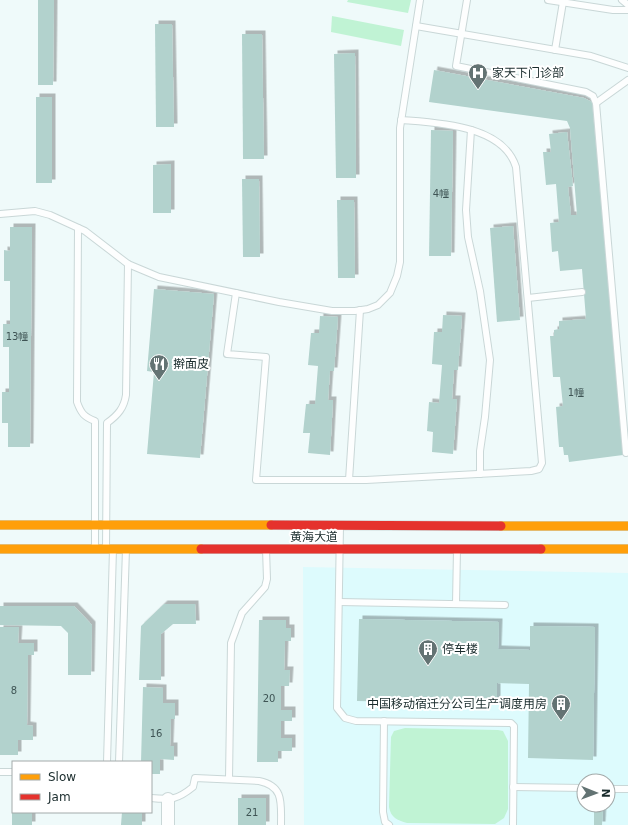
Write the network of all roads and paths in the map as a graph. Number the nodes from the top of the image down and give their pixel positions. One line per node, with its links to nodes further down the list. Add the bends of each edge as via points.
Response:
1 (420, 0): 8 (lane)
2 (467, 0): 9 (lane)
3 (548, 0): 5 (lane)
4 (622, 0): 6 (lane)
5 (563, 2): 7 (lane); 10 (lane)
6 (628, 5)
7 (628, 10)
8 (416, 26): 9 (lane); 14 (lane)
9 (461, 34): 10 (lane); 13 (lane, via 456,66 586,92 593,96)
10 (555, 50): 11 (lane, via 591,56)
11 (628, 68)
12 (628, 80): 13 (lane)
13 (596, 103): 23 (lane)
14 (401, 120): 15 (lane); 22 (lane, via 400,262 397,276 390,293 378,305)
15 (471, 130): 21 (lane, via 489,135 507,148 513,156); 24 (lane, via 467,224 490,360 480,451)
16 (0, 214): 17 (lane, via 35,211)
17 (78, 228): 18 (lane); 27 (lane, via 77,402 80,411 95,421)
18 (128, 264): 20 (lane, via 158,277); 28 (lane, via 126,395 122,409 107,423)
19 (582, 292): 21 (lane)
20 (236, 293): 22 (lane, via 332,311); 25 (lane, via 227,354 266,357 256,480)
21 (528, 298): 24 (lane, via 542,463 540,469 531,471)
22 (360, 310): 25 (lane)
23 (626, 453)
24 (480, 474): 25 (lane)
25 (349, 480)
26 (0, 525): 27 (street, 黄海大道)
27 (95, 525): 28 (street, 黄海大道); 38 (lane)
28 (106, 525): 29 (street, 黄海大道); 32 (lane)
29 (340, 526): 30 (street, 黄海大道); 35 (lane)
30 (628, 526)
31 (0, 549): 38 (street, 黄海大道)
32 (110, 549): 33 (street, 黄海大道); 38 (street, 黄海大道); 43 (lane)
33 (126, 549): 34 (street, 黄海大道); 44 (lane)
34 (266, 549): 35 (street, 黄海大道); 47 (lane, via 265,587 242,613 231,642)
35 (340, 549): 36 (street, 黄海大道); 39 (lane)
36 (457, 549): 37 (street, 黄海大道); 40 (lane)
37 (628, 549)
38 (95, 550)
39 (339, 602): 40 (lane); 42 (lane, via 338,708 341,714 350,720)
40 (456, 604): 41 (lane)
41 (506, 605)
42 (384, 721): 48 (lane, via 511,723 514,726); 56 (lane, via 383,812 385,822)
43 (107, 761)
44 (118, 761)
45 (0, 772): 46 (lane)
46 (12, 772)
47 (229, 779): 53 (lane, via 195,778 193,787 178,798); 55 (lane, via 259,780 276,788 280,797)
48 (513, 786): 49 (lane); 57 (lane)
49 (576, 788)
50 (616, 788): 51 (lane)
51 (628, 789)
52 (152, 798): 53 (lane)
53 (168, 799): 54 (street)
54 (168, 825)
55 (281, 825)
56 (389, 825)
57 (513, 825)

